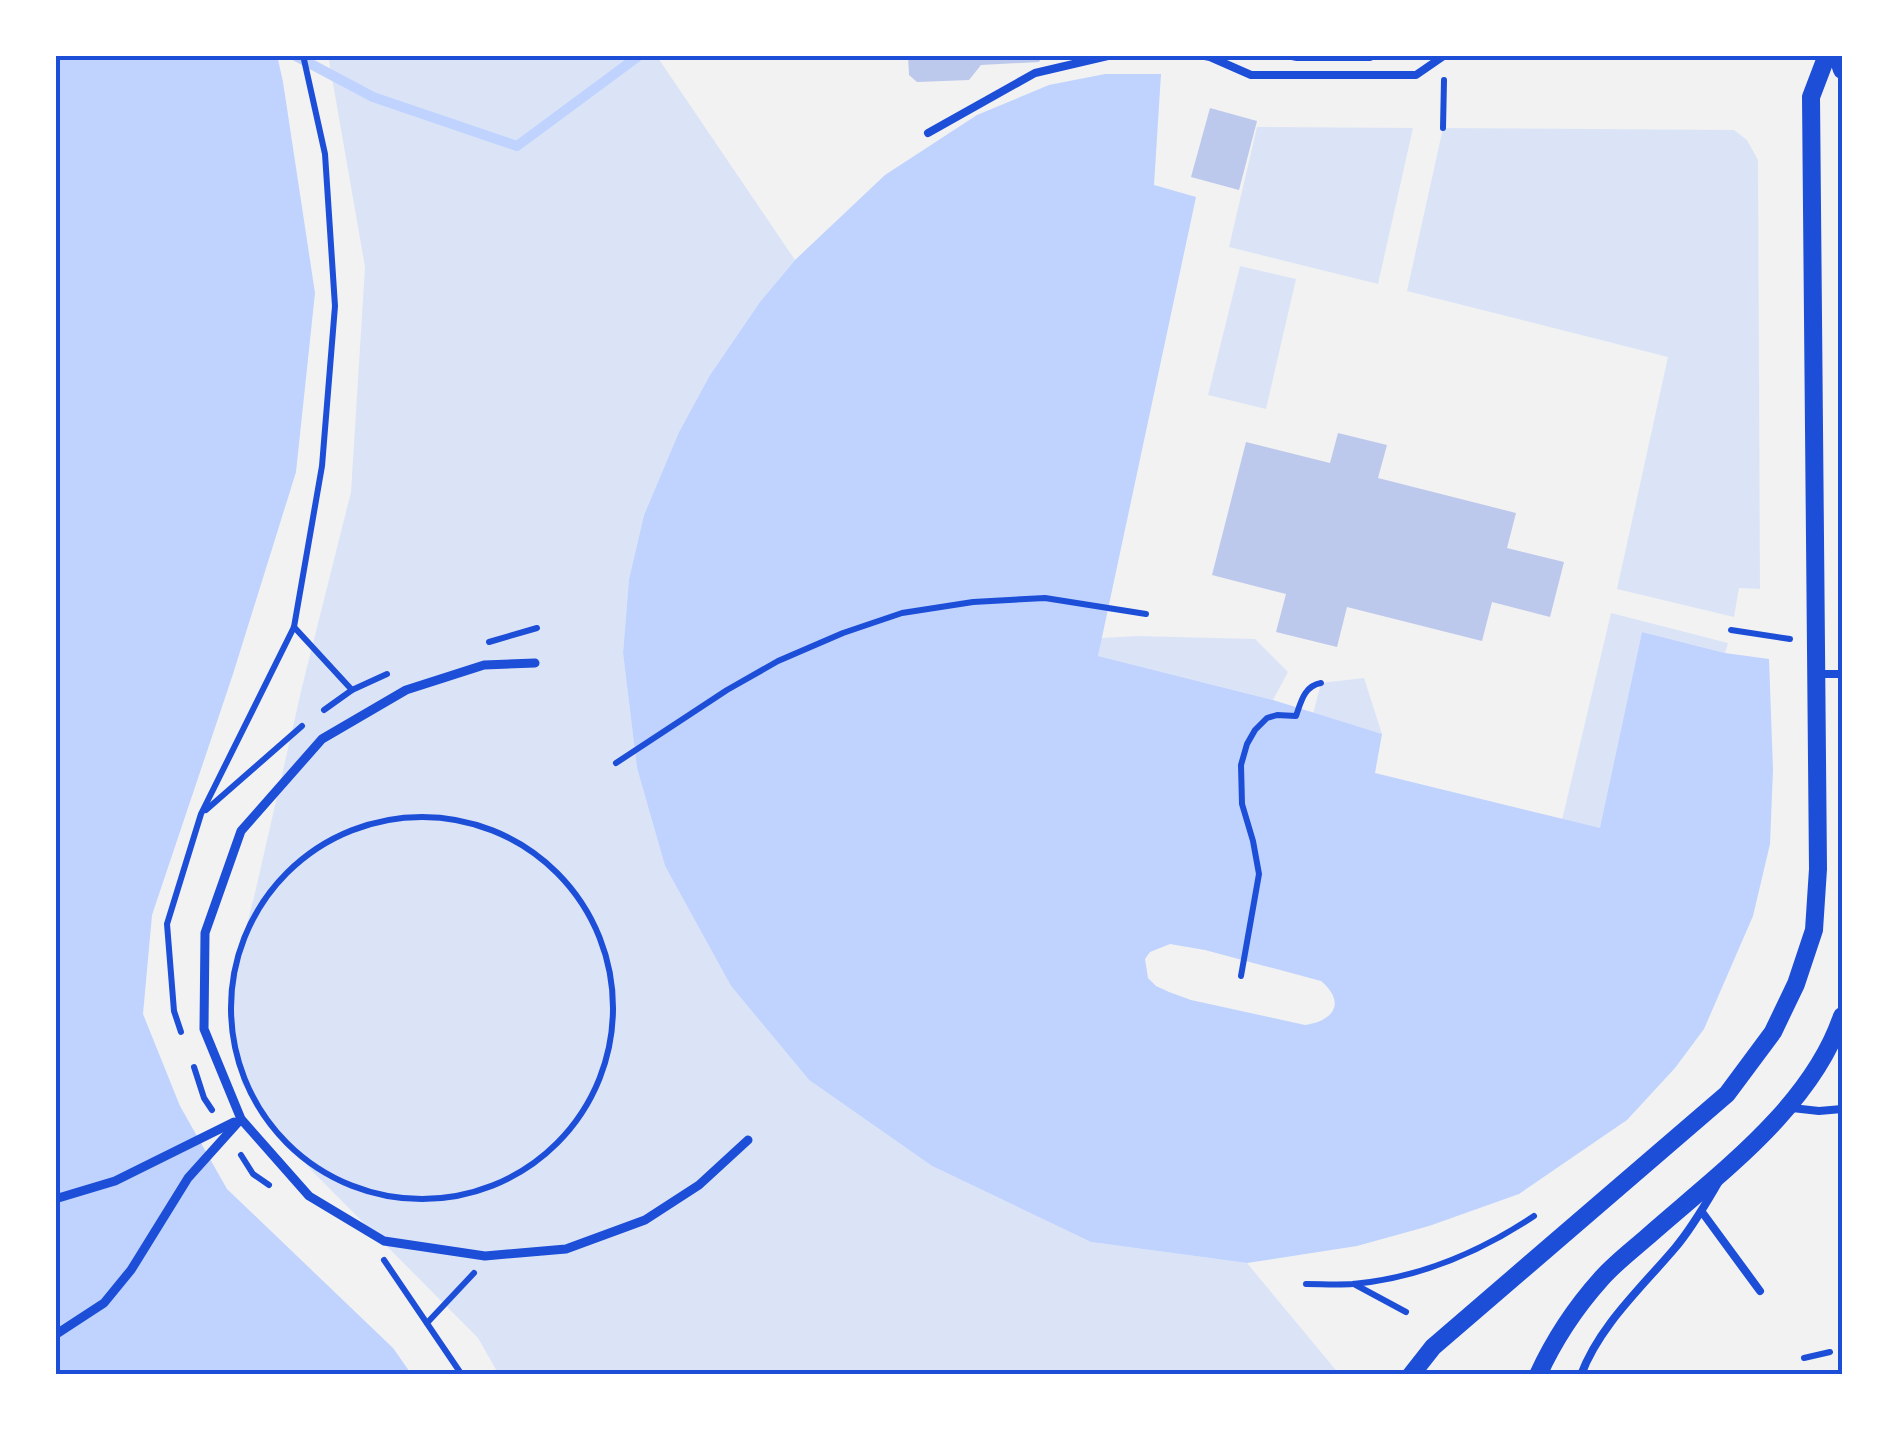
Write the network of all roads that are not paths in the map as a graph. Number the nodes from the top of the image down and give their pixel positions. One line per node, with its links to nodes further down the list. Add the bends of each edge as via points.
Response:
1 (1111, 55): 9 (lane, via 1035,73)
2 (1200, 55): 7 (lane, via 1251,75 1416,75)
3 (1287, 55): 4 (lane)
4 (1370, 55)
5 (1827, 55): 11 (street, via 1811,97)
6 (1837, 55): 8 (street)
7 (1444, 56)
8 (1842, 70)
9 (928, 134)
10 (535, 662): 16 (street, via 484,665 406,690 322,739 240,831 206,933 204,1029)
11 (1816, 674): 12 (lane); 23 (street, via 1814,930 1773,1032 1727,1094 1433,1347)
12 (1842, 674)
13 (1842, 1016): 14 (street)
14 (1789, 1107): 15 (lane); 18 (street)
15 (1842, 1109)
16 (240, 1119): 17 (street, via 308,1196 384,1240 485,1256 566,1250 646,1220 699,1185); 19 (street, via 115,1181); 22 (street, via 188,1178 104,1303)
17 (748, 1140)
18 (1728, 1166): 20 (lane); 24 (street, via 1603,1277 1573,1313)
19 (55, 1199)
20 (1702, 1212): 21 (lane); 25 (lane, via 1610,1324)
21 (1760, 1291)
22 (55, 1335)
23 (1411, 1375)
24 (1538, 1375)
25 (1581, 1375)

